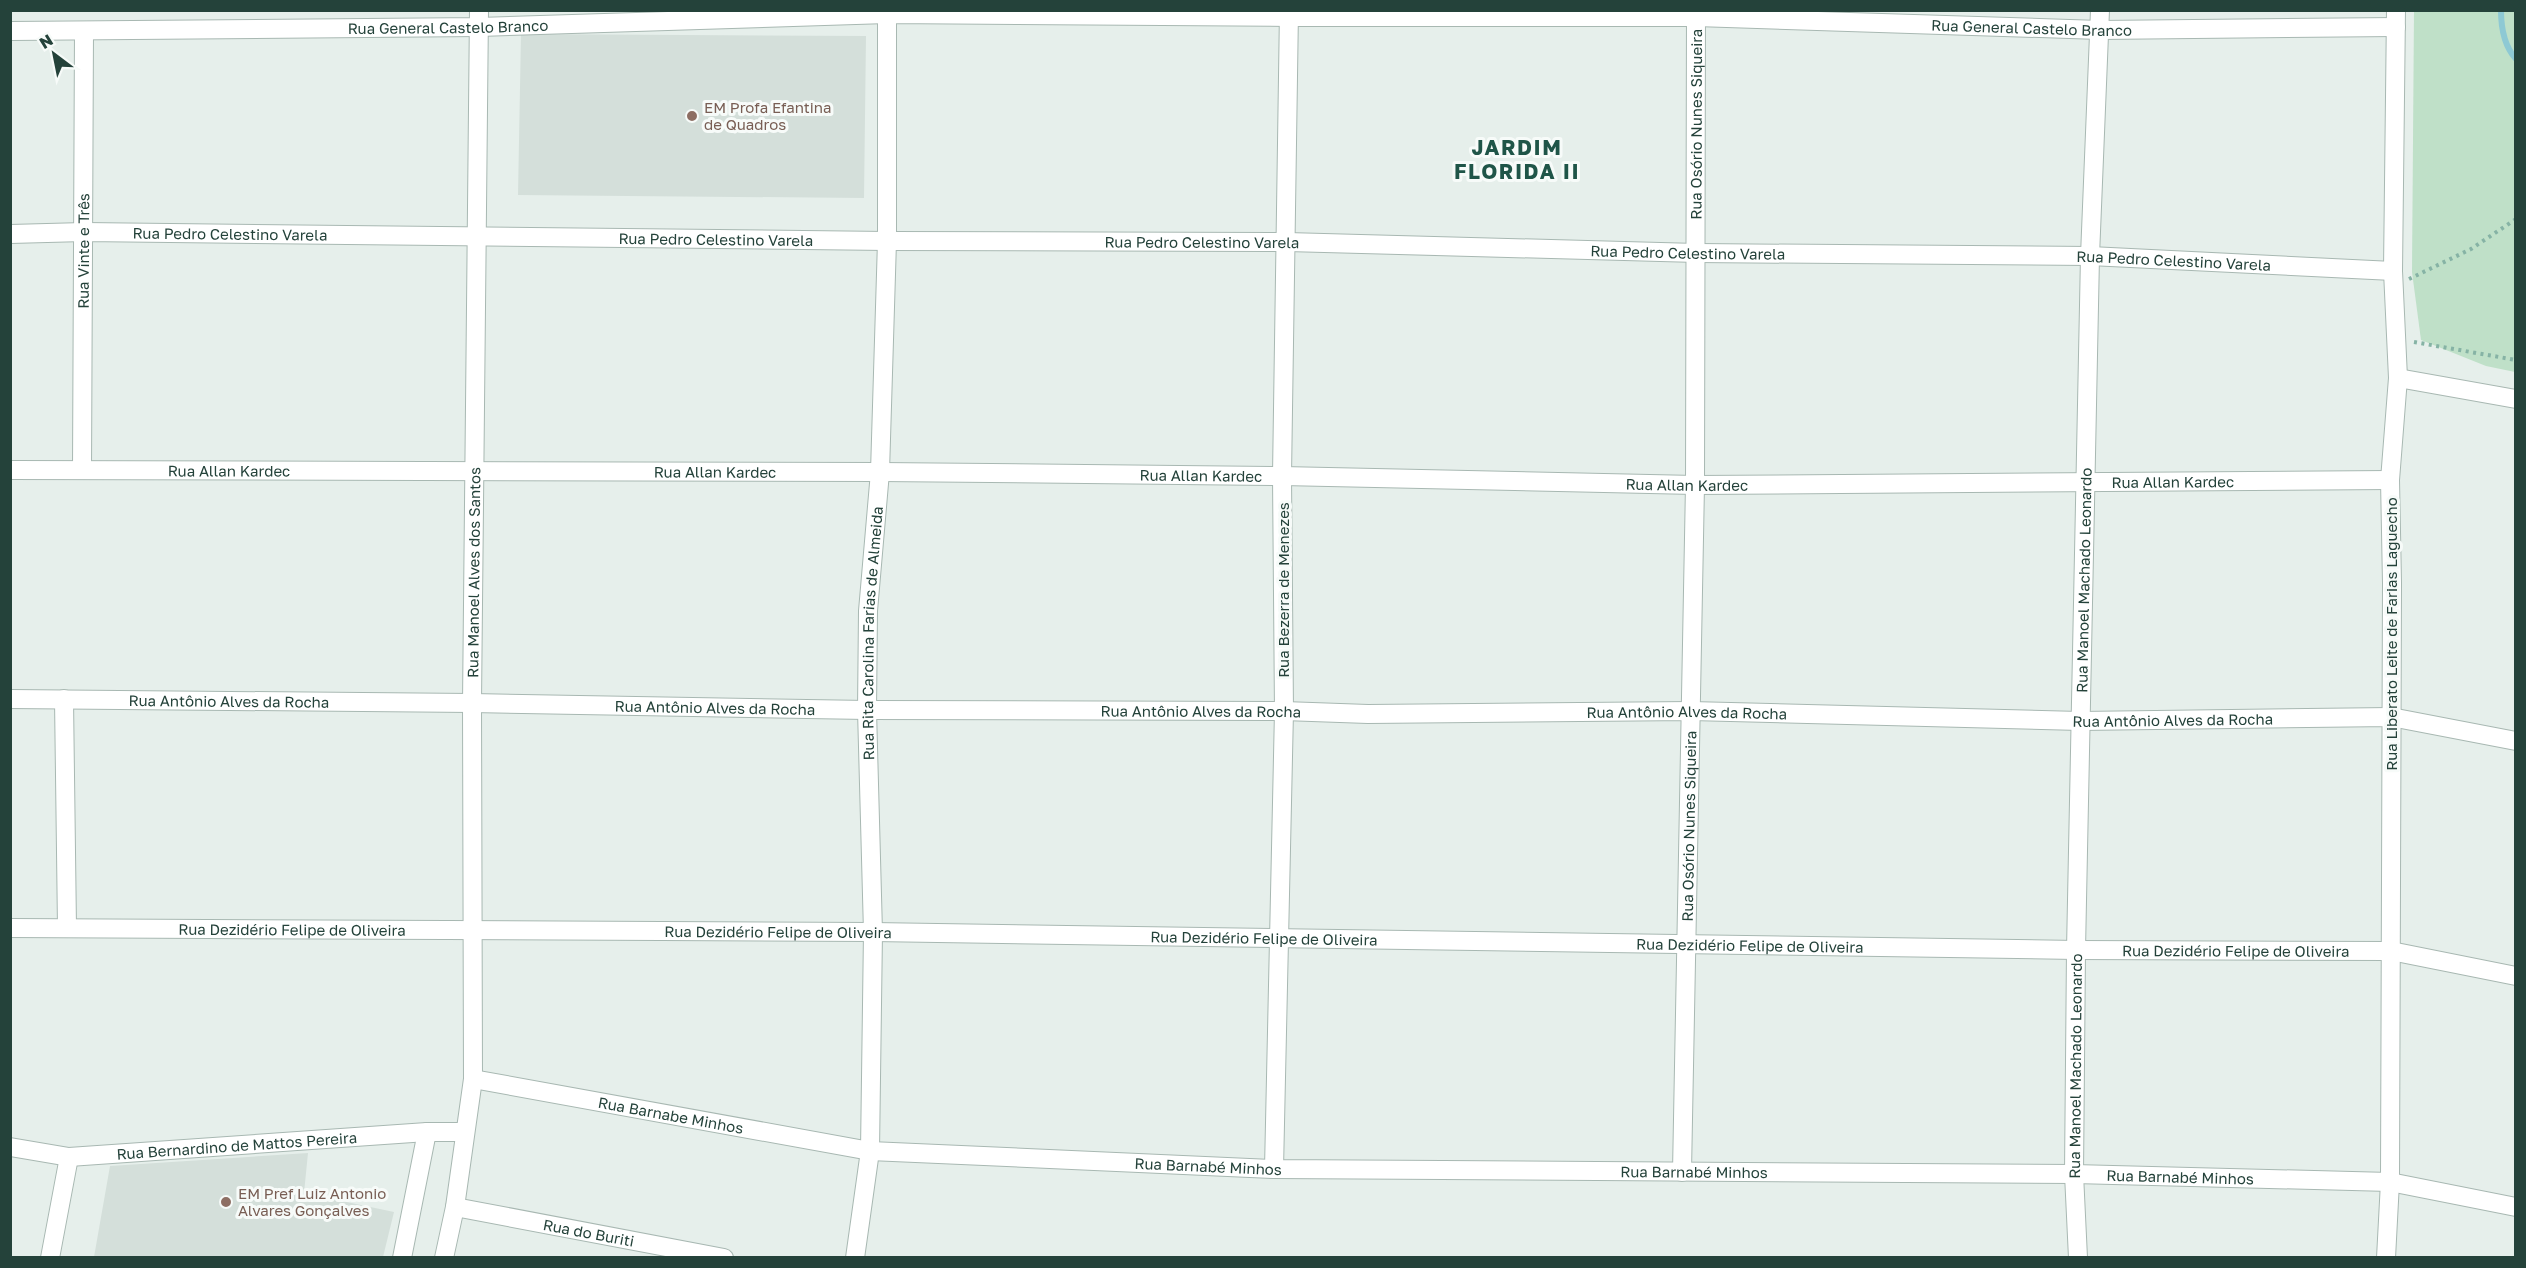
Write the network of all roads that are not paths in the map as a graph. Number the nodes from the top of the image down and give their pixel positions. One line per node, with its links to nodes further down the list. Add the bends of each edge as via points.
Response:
1 (2100, 10): 7 (street, Rua Manoel Machado Leonardo)
2 (887, 12): 3 (street, Rua General Castelo Branco); 5 (street, Rua General Castelo Branco); 13 (street, Rua Rita Carolina Farias de Almeida)
3 (1289, 14): 4 (street, Rua General Castelo Branco); 14 (street, Rua Bezerra de Menezes)
4 (1696, 14): 7 (street, Rua General Castelo Branco); 15 (street, Rua Osório Nunes Siqueira)
5 (479, 19): 9 (street, Rua General Castelo Branco); 12 (street, Rua Manoel Alves dos Santos)
6 (2396, 19): 7 (street, Rua General Castelo Branco); 17 (street, Rua Liberato Leite de Farias Laguecho)
7 (2100, 30): 16 (street, Rua Manoel Machado Leonardo)
8 (10, 31): 9 (street, Rua General Castelo Branco)
9 (84, 31): 10 (street, Rua Vinte e Três)
10 (84, 232): 11 (street, Rua Pedro Celestino Varela); 12 (street, Rua Pedro Celestino Varela); 21 (street, Rua Vinte e Três)
11 (10, 234)
12 (477, 238): 13 (street, Rua Pedro Celestino Varela); 22 (street, Rua Manoel Alves dos Santos)
13 (887, 241): 14 (street, Rua Pedro Celestino Varela); 23 (street, Rua Rita Carolina Farias de Almeida)
14 (1287, 242): 15 (street, Rua Pedro Celestino Varela); 24 (street, Rua Bezerra de Menezes)
15 (1697, 253): 16 (street, Rua Pedro Celestino Varela); 27 (street, Rua Osório Nunes Siqueira)
16 (2090, 256): 17 (street, Rua Pedro Celestino Varela); 26 (street, Rua Manoel Machado Leonardo)
17 (2393, 279): 18 (street, Rua Liberato Leite de Farias Laguecho)
18 (2397, 378): 19 (street); 25 (street, Rua Liberato Leite de Farias Laguecho)
19 (2516, 399)
20 (10, 470): 21 (street, Rua Allan Kardec)
21 (82, 470): 22 (street, Rua Allan Kardec)
22 (475, 470): 23 (street, Rua Allan Kardec); 30 (street, Rua Manoel Alves dos Santos)
23 (880, 472): 24 (street, Rua Allan Kardec); 31 (street, Rua Rita Carolina Farias de Almeida, via 868,611)
24 (1282, 476): 27 (street, Rua Allan Kardec); 32 (street, Rua Bezerra de Menezes)
25 (2390, 480): 26 (street, Rua Allan Kardec); 34 (street, Rua Liberato Leite de Farias Laguecho)
26 (2086, 483): 27 (street, Rua Allan Kardec); 35 (street, Rua Manoel Machado Leonardo)
27 (1695, 485): 33 (street, Rua Osório Nunes Siqueira)
28 (10, 699): 29 (street, Rua Antônio Alves da Rocha)
29 (64, 699): 30 (street, Rua Antônio Alves da Rocha); 38 (street)
30 (472, 703): 31 (street, Rua Antônio Alves da Rocha); 39 (street, Rua Manoel Alves dos Santos)
31 (867, 710): 32 (street, Rua Antônio Alves da Rocha); 40 (street, Rua Rita Carolina Farias de Almeida)
32 (1284, 711): 33 (street, Rua Antônio Alves da Rocha); 41 (street, Rua Bezerra de Menezes)
33 (1691, 711): 35 (street, Rua Antônio Alves da Rocha); 42 (street, Rua Osório Nunes Siqueira)
34 (2391, 717): 35 (street, Rua Antônio Alves da Rocha); 36 (street, Rua Antônio Alves da Rocha); 44 (street, Rua Liberato Leite de Farias Laguecho)
35 (2080, 721): 43 (street, Rua Manoel Machado Leonardo)
36 (2516, 741)
37 (10, 928): 38 (street, Rua Dezidério Felipe de Oliveira)
38 (67, 928): 39 (street, Rua Dezidério Felipe de Oliveira)
39 (472, 930): 40 (street, Rua Dezidério Felipe de Oliveira); 46 (street, Rua Manoel Alves dos Santos)
40 (873, 932): 41 (street, Rua Dezidério Felipe de Oliveira); 50 (street, Rua Rita Carolina Farias de Almeida)
41 (1279, 939): 42 (street, Rua Dezidério Felipe de Oliveira); 52 (street, Rua Bezerra de Menezes)
42 (1686, 945): 43 (street, Rua Dezidério Felipe de Oliveira); 53 (street, Rua Osório Nunes Siqueira)
43 (2076, 950): 44 (street, Rua Dezidério Felipe de Oliveira); 54 (street, Rua Manoel Machado Leonardo)
44 (2391, 951): 45 (street, Rua Dezidério Felipe de Oliveira); 55 (street, Rua Liberato Leite de Farias Laguecho)
45 (2516, 975)
46 (472, 1079): 48 (street, Rua Manoel Alves dos Santos); 50 (street, Rua Barnabe Minhos)
47 (427, 1132): 48 (street, Rua Bernardino de Mattos Pereira); 51 (street, Rua Bernardino de Mattos Pereira); 59 (street)
48 (465, 1132): 56 (street, Rua Manoel Alves dos Santos)
49 (10, 1147): 51 (street, Rua Bernardino de Mattos Pereira)
50 (870, 1151): 52 (street, Rua Barnabé Minhos); 62 (street, Rua Rita Carolina Farias de Almeida)
51 (69, 1157): 58 (street)
52 (1274, 1169): 53 (street, Rua Barnabé Minhos)
53 (1682, 1172): 54 (street, Rua Barnabé Minhos)
54 (2074, 1174): 55 (street, Rua Barnabé Minhos); 63 (street, Rua Manoel Machado Leonardo)
55 (2390, 1182): 57 (street, Rua Barnabé Minhos); 64 (street, Rua Liberato Leite de Farias Laguecho)
56 (455, 1207): 60 (street, Rua Manoel Alves dos Santos); 61 (street, Rua do Buriti)
57 (2516, 1207)
58 (50, 1257)
59 (402, 1257)
60 (444, 1257)
61 (724, 1257)
62 (855, 1257)
63 (2078, 1257)
64 (2386, 1257)

